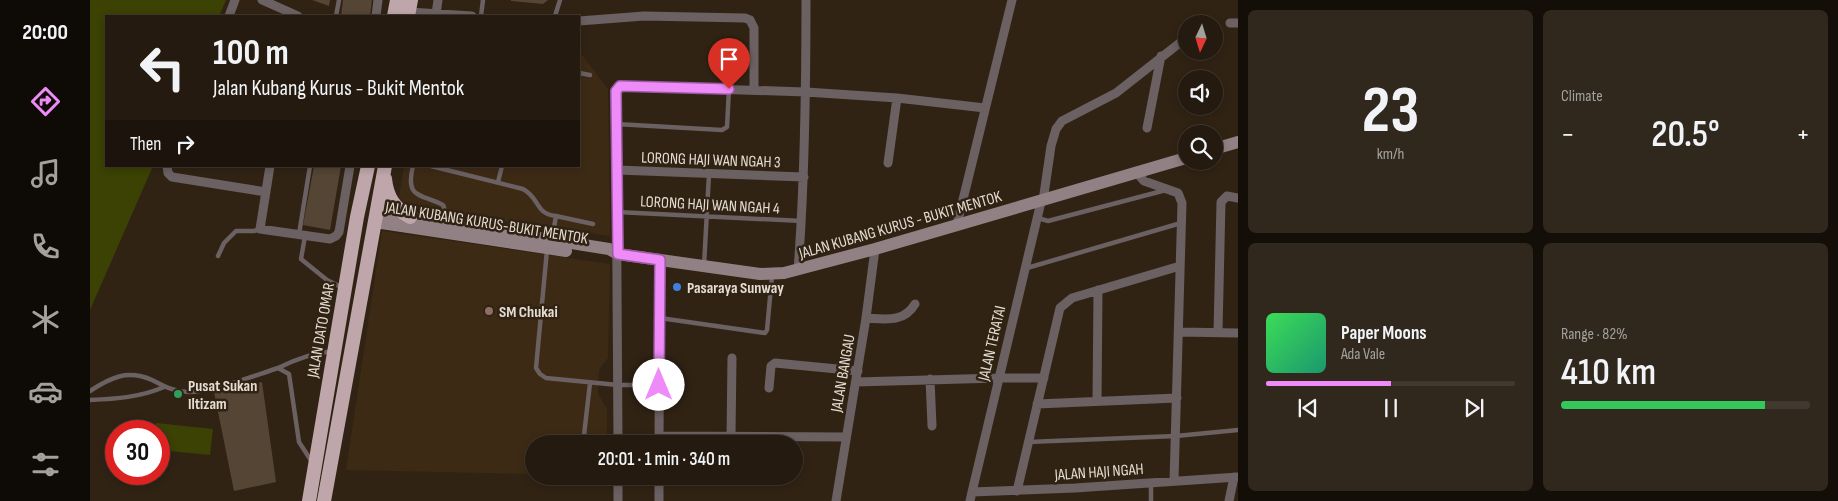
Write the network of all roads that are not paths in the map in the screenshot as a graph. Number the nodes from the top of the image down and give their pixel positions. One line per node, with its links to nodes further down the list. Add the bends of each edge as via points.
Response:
1 (235, 0): 13 (street)
2 (262, 0): 14 (street)
3 (339, 0): 15 (lane)
4 (378, 0): 16 (street)
5 (397, 0): 17 (highway)
6 (438, 0): 12 (street)
7 (483, 0): 19 (lane)
8 (560, 0): 20 (lane)
9 (806, 0): 28 (street)
10 (1012, 0): 30 (street)
11 (409, 9): 12 (street)
12 (436, 14): 18 (street)
13 (228, 15)
14 (294, 15)
15 (336, 15)
16 (376, 15)
17 (394, 15)
18 (454, 15)
19 (481, 15)
20 (555, 15)
21 (580, 21): 27 (street, via 644,16 745,18 754,28)
22 (1178, 44): 23 (street, JALAN TERATAI)
23 (1161, 56): 32 (street); 55 (street, JALAN TERATAI, via 1116,93 1062,121 1051,146)
24 (580, 73): 25 (lane)
25 (590, 75)
26 (729, 89): 27 (street); 31 (street, via 620,86 616,91); 31 (lane, via 727,127 722,130)
27 (754, 90): 28 (street)
28 (806, 92): 29 (street); 50 (street)
29 (897, 98): 30 (street); 36 (street)
30 (985, 108): 66 (street)
31 (616, 124): 47 (street)
32 (1147, 128)
33 (1237, 141): 34 (main road)
34 (1223, 146)
35 (1178, 160): 48 (main road, JALAN KUBANG KURUS - BUKIT MENTOK)
36 (888, 163)
37 (167, 167): 53 (street, via 172,176)
38 (270, 167): 53 (street)
39 (310, 167): 68 (lane)
40 (350, 167): 68 (street, via 339,232 330,238)
41 (370, 167): 57 (highway, via 365,204)
42 (370, 167): 79 (highway, JALAN DATO OMAR)
43 (413, 167): 63 (lane, via 412,191 443,206)
44 (435, 167): 51 (lane)
45 (502, 167): 51 (lane)
46 (384, 170): 57 (highway); 60 (highway, via 389,198 398,210)
47 (617, 170): 49 (street, LORONG HAJI WAN NGAH 3); 56 (street)
48 (1137, 173): 52 (street, via 1144,181); 55 (main road, JALAN KUBANG KURUS - BUKIT MENTOK)
49 (709, 174): 50 (street, LORONG HAJI WAN NGAH 3); 59 (lane)
50 (804, 178): 62 (street)
51 (498, 182): 58 (lane, via 531,193 542,212)
52 (1170, 189): 61 (lane, via 1048,221); 64 (street, via 1178,193 1182,203)
53 (266, 192): 67 (street)
54 (1238, 198): 86 (street, via 1227,196 1221,202)
55 (1042, 201): 61 (street, JALAN TERATAI); 66 (main road, JALAN KUBANG KURUS - BUKIT MENTOK)
56 (617, 212): 59 (lane, LORONG HAJI WAN NGAH 4); 71 (street)
57 (373, 216): 60 (main road, JALAN KUBANG KURUS-BUKIT MENTOK); 69 (main road, JALAN KUBANG KURUS-BUKIT MENTOK); 82 (highway, via 361,226 348,292); 125 (highway)
58 (556, 216): 65 (lane); 69 (lane)
59 (707, 216): 62 (lane, LORONG HAJI WAN NGAH 4); 75 (lane)
60 (410, 217): 63 (main road, JALAN KUBANG KURUS-BUKIT MENTOK)
61 (1036, 218): 76 (street, JALAN TERATAI)
62 (802, 221): 77 (street)
63 (445, 223): 69 (main road, JALAN KUBANG KURUS-BUKIT MENTOK)
64 (1181, 223): 74 (street); 76 (lane)
65 (593, 224)
66 (957, 224): 70 (main road, JALAN KUBANG KURUS - BUKIT MENTOK)
67 (260, 229): 68 (street); 72 (lane, via 236,231 224,243)
68 (302, 235): 79 (lane, via 301,259 327,280)
69 (550, 244): 71 (main road, JALAN KUBANG KURUS-BUKIT MENTOK, via 608,257); 96 (lane, via 536,368 546,378)
70 (875, 250): 77 (main road, JALAN KUBANG KURUS - BUKIT MENTOK); 84 (street, JALAN BANGAU)
71 (618, 254): 73 (main road, JALAN KUBANG KURUS - BUKIT MENTOK); 97 (street)
72 (218, 256)
73 (660, 260): 75 (main road, JALAN KUBANG KURUS - BUKIT MENTOK); 83 (street)
74 (1180, 266): 80 (street); 85 (street)
75 (704, 267): 78 (main road, JALAN KUBANG KURUS - BUKIT MENTOK)
76 (1024, 269): 92 (street, JALAN TERATAI)
77 (798, 270): 78 (main road, JALAN KUBANG KURUS - BUKIT MENTOK)
78 (772, 274): 83 (lane, via 765,333)
79 (345, 288): 82 (highway, JALAN DATO OMAR)
80 (1098, 290): 93 (street, via 1072,298 1060,308); 104 (street)
81 (915, 304): 84 (street, via 902,317)
82 (340, 313): 88 (highway, JALAN DATO OMAR)
83 (660, 318): 98 (street)
84 (866, 318): 91 (street, JALAN BANGAU)
85 (1179, 332): 86 (street); 102 (street)
86 (1218, 332): 87 (street)
87 (1238, 333)
88 (334, 351): 90 (lane, via 309,355); 116 (highway, JALAN DATO OMAR)
89 (732, 358): 111 (street)
90 (278, 368): 99 (lane, via 205,390 178,392); 116 (lane, via 288,374 299,442)
91 (858, 371): 95 (street, JALAN BANGAU); 100 (street, via 775,363 771,366)
92 (999, 378): 93 (street); 94 (street); 123 (street, JALAN TERATAI)
93 (1044, 378): 105 (street)
94 (930, 379): 95 (street); 106 (street)
95 (856, 382): 114 (street, JALAN BANGAU)
96 (590, 383): 97 (lane); 108 (lane)
97 (618, 385): 98 (lane); 109 (street)
98 (659, 385): 110 (street)
99 (164, 387): 101 (lane, via 150,379 130,375 111,378); 103 (lane, via 121,398)
100 (769, 388)
101 (90, 391)
102 (1177, 398): 104 (street); 112 (street)
103 (90, 400)
104 (1097, 401): 105 (street)
105 (1037, 404): 115 (street)
106 (932, 426)
107 (1238, 430): 112 (lane)
108 (584, 435)
109 (618, 435)
110 (659, 435)
111 (731, 435)
112 (1176, 436): 115 (lane); 118 (street)
113 (803, 437): 114 (street)
114 (846, 437): 128 (street, JALAN BANGAU)
115 (1028, 442): 122 (street)
116 (315, 466): 124 (highway, JALAN DATO OMAR)
117 (1236, 477): 118 (street, JALAN HAJI NGAH); 130 (street)
118 (1174, 481): 119 (street, JALAN HAJI NGAH)
119 (1151, 483): 122 (street, JALAN HAJI NGAH); 129 (lane)
120 (618, 485): 126 (street)
121 (659, 485): 127 (street)
122 (1017, 490): 123 (street, JALAN HAJI NGAH)
123 (971, 497)
124 (309, 501)
125 (324, 501)
126 (618, 501)
127 (659, 501)
128 (836, 501)
129 (1151, 501)
130 (1229, 501)

